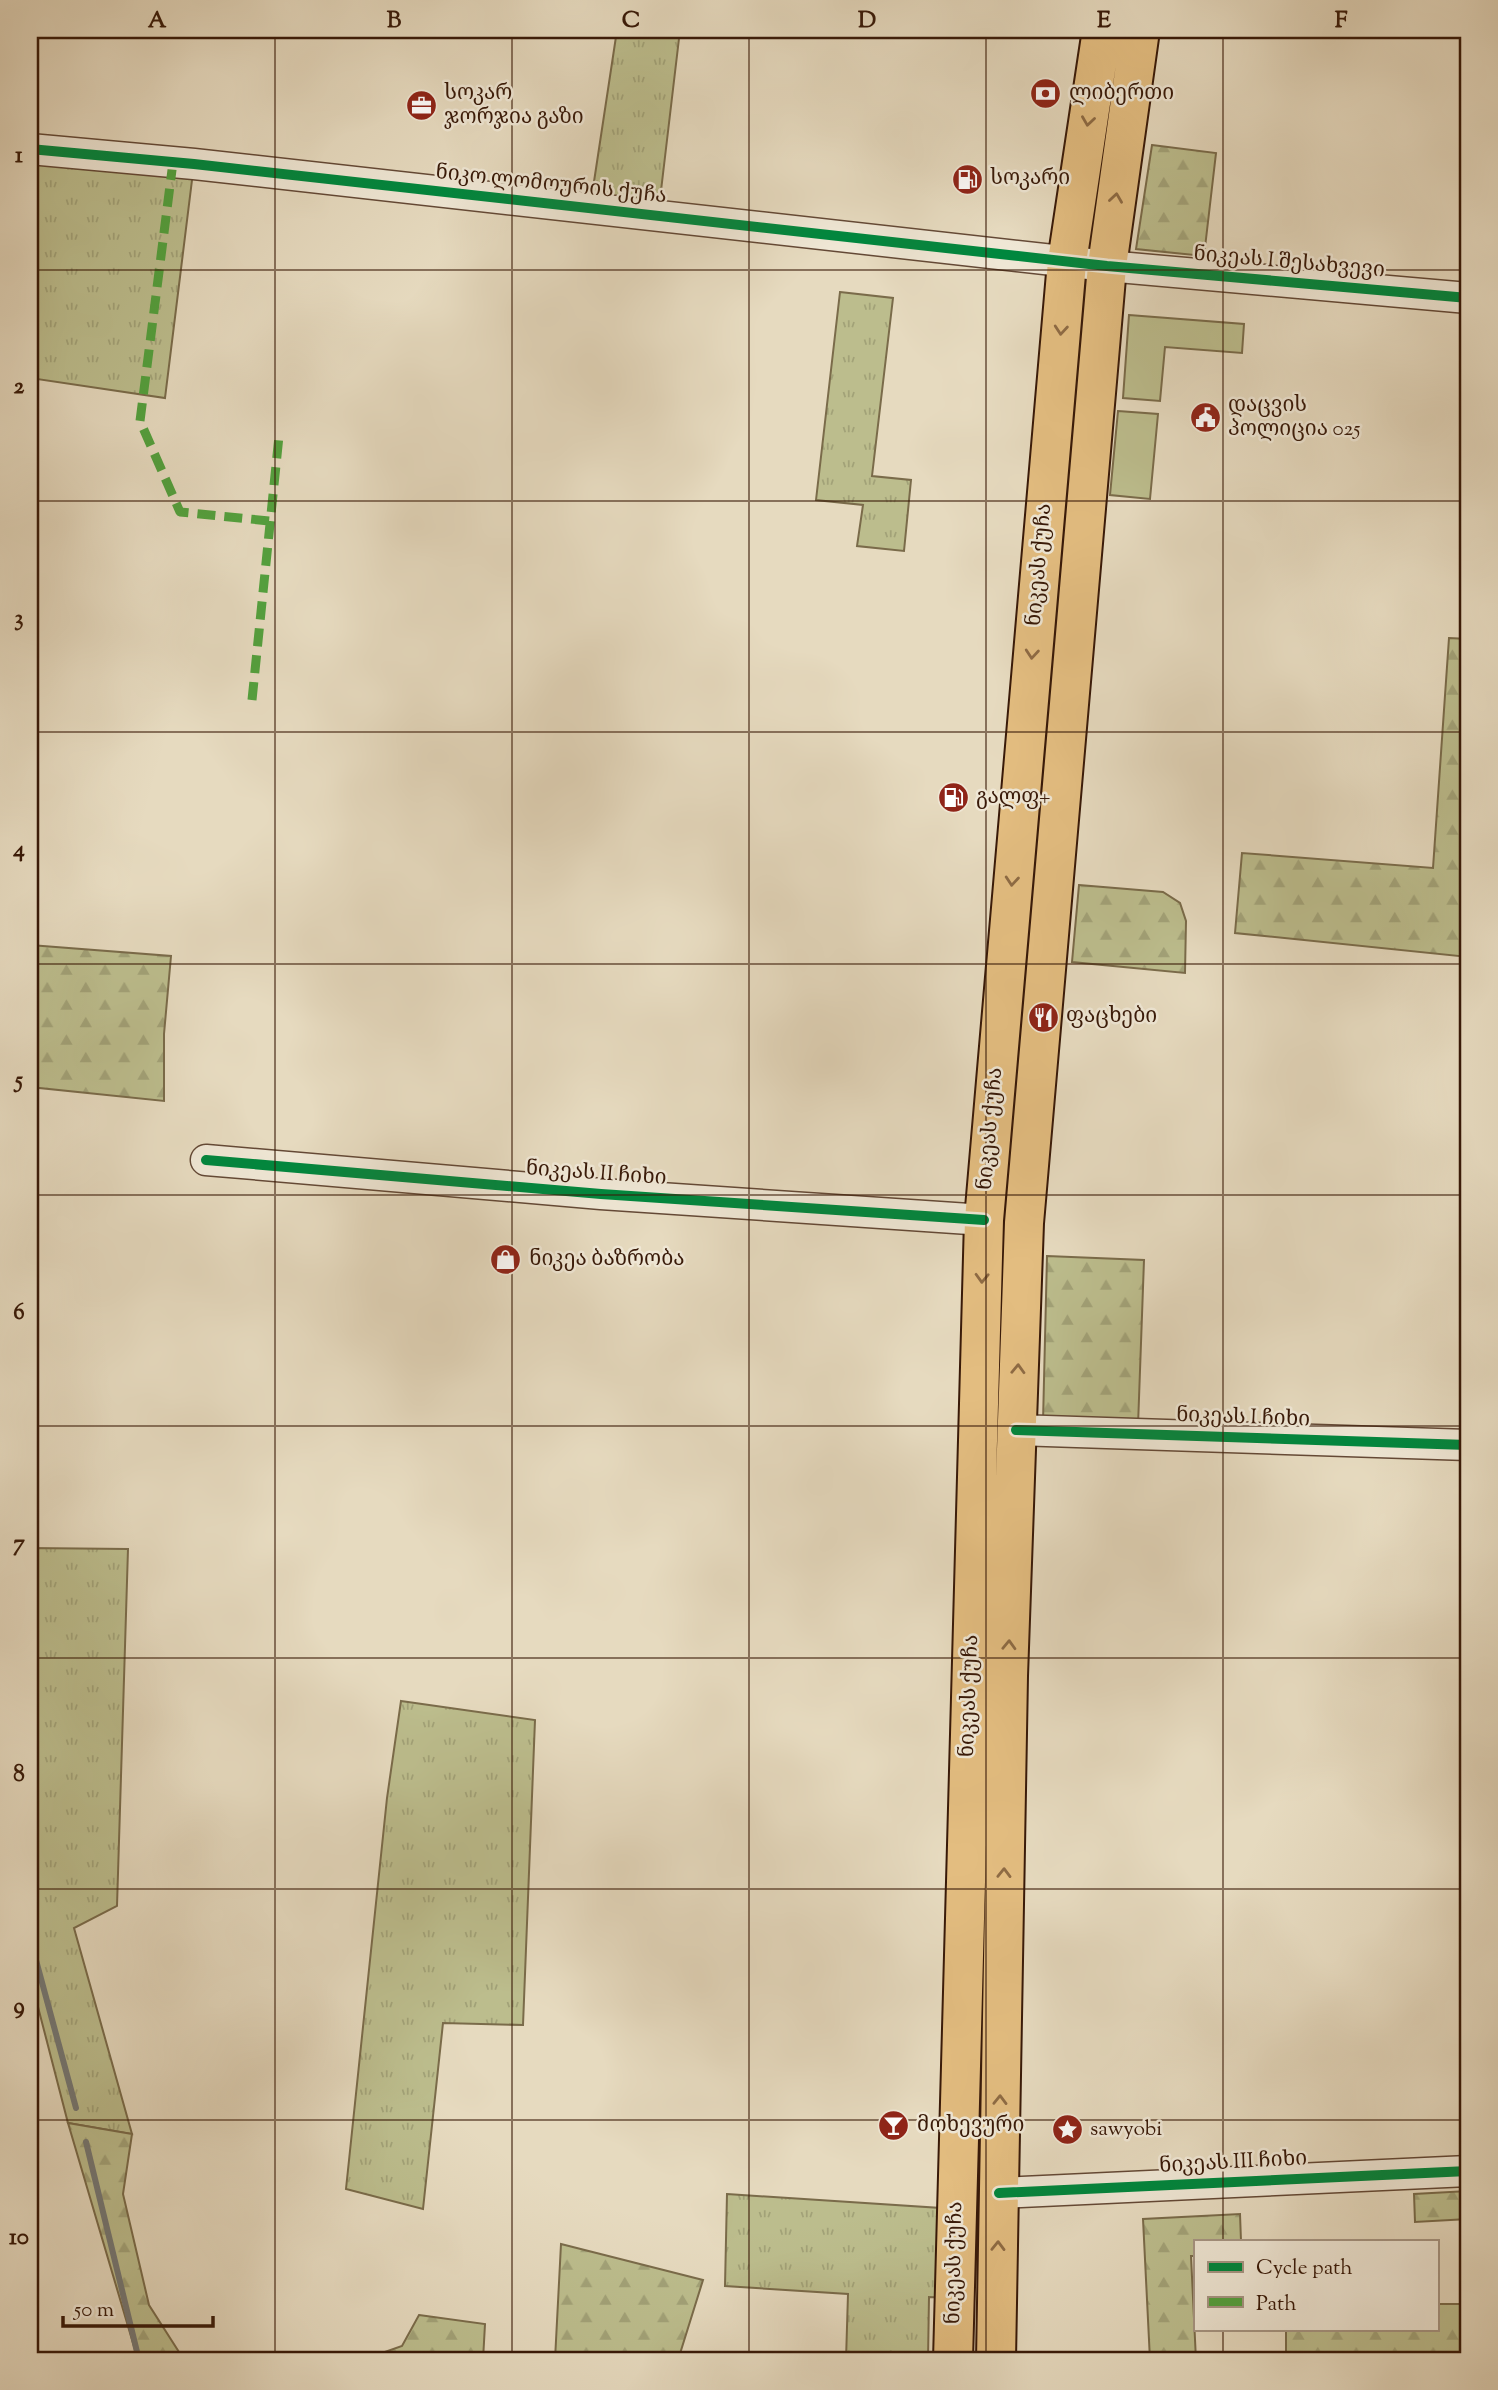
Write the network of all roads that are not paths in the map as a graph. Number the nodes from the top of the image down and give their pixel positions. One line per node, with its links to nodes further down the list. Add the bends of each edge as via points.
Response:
1 (1102, 30): 4 (main road, ნიკეას ქუჩა, one-way to 4)
2 (1140, 30): 5 (main road, ნიკეას ქუჩა, one-way to 2)
3 (30, 149): 4 (street, ნიკო ლომოურის ქუჩა)
4 (1067, 262): 5 (street, ნიკო ლომოურის ქუჩა); 8 (main road, ნიკეას ქუჩა, one-way to 8)
5 (1107, 266): 6 (street, ნიკეას I შესახვევი); 9 (main road, ნიკეას ქუჩა, one-way to 5, via 1024,1223)
6 (1468, 298)
7 (206, 1160): 8 (street, ნიკეას II ჩიხი, via 601,1194)
8 (984, 1220): 13 (main road, ნიკეას ქუჩა, one-way to 13)
9 (1016, 1430): 10 (street, ნიკეას I ჩიხი); 12 (main road, ნიკეას ქუჩა, one-way to 9)
10 (1468, 1445)
11 (1468, 2171): 12 (street, ნიკეას III ჩიხი)
12 (999, 2193): 14 (main road, ნიკეას ქუჩა, one-way to 12)
13 (953, 2298): 14 (street); 15 (main road, ნიკეას ქუჩა)
14 (997, 2299): 16 (main road, ნიკეას ქუჩა)
15 (953, 2360)
16 (996, 2360)

